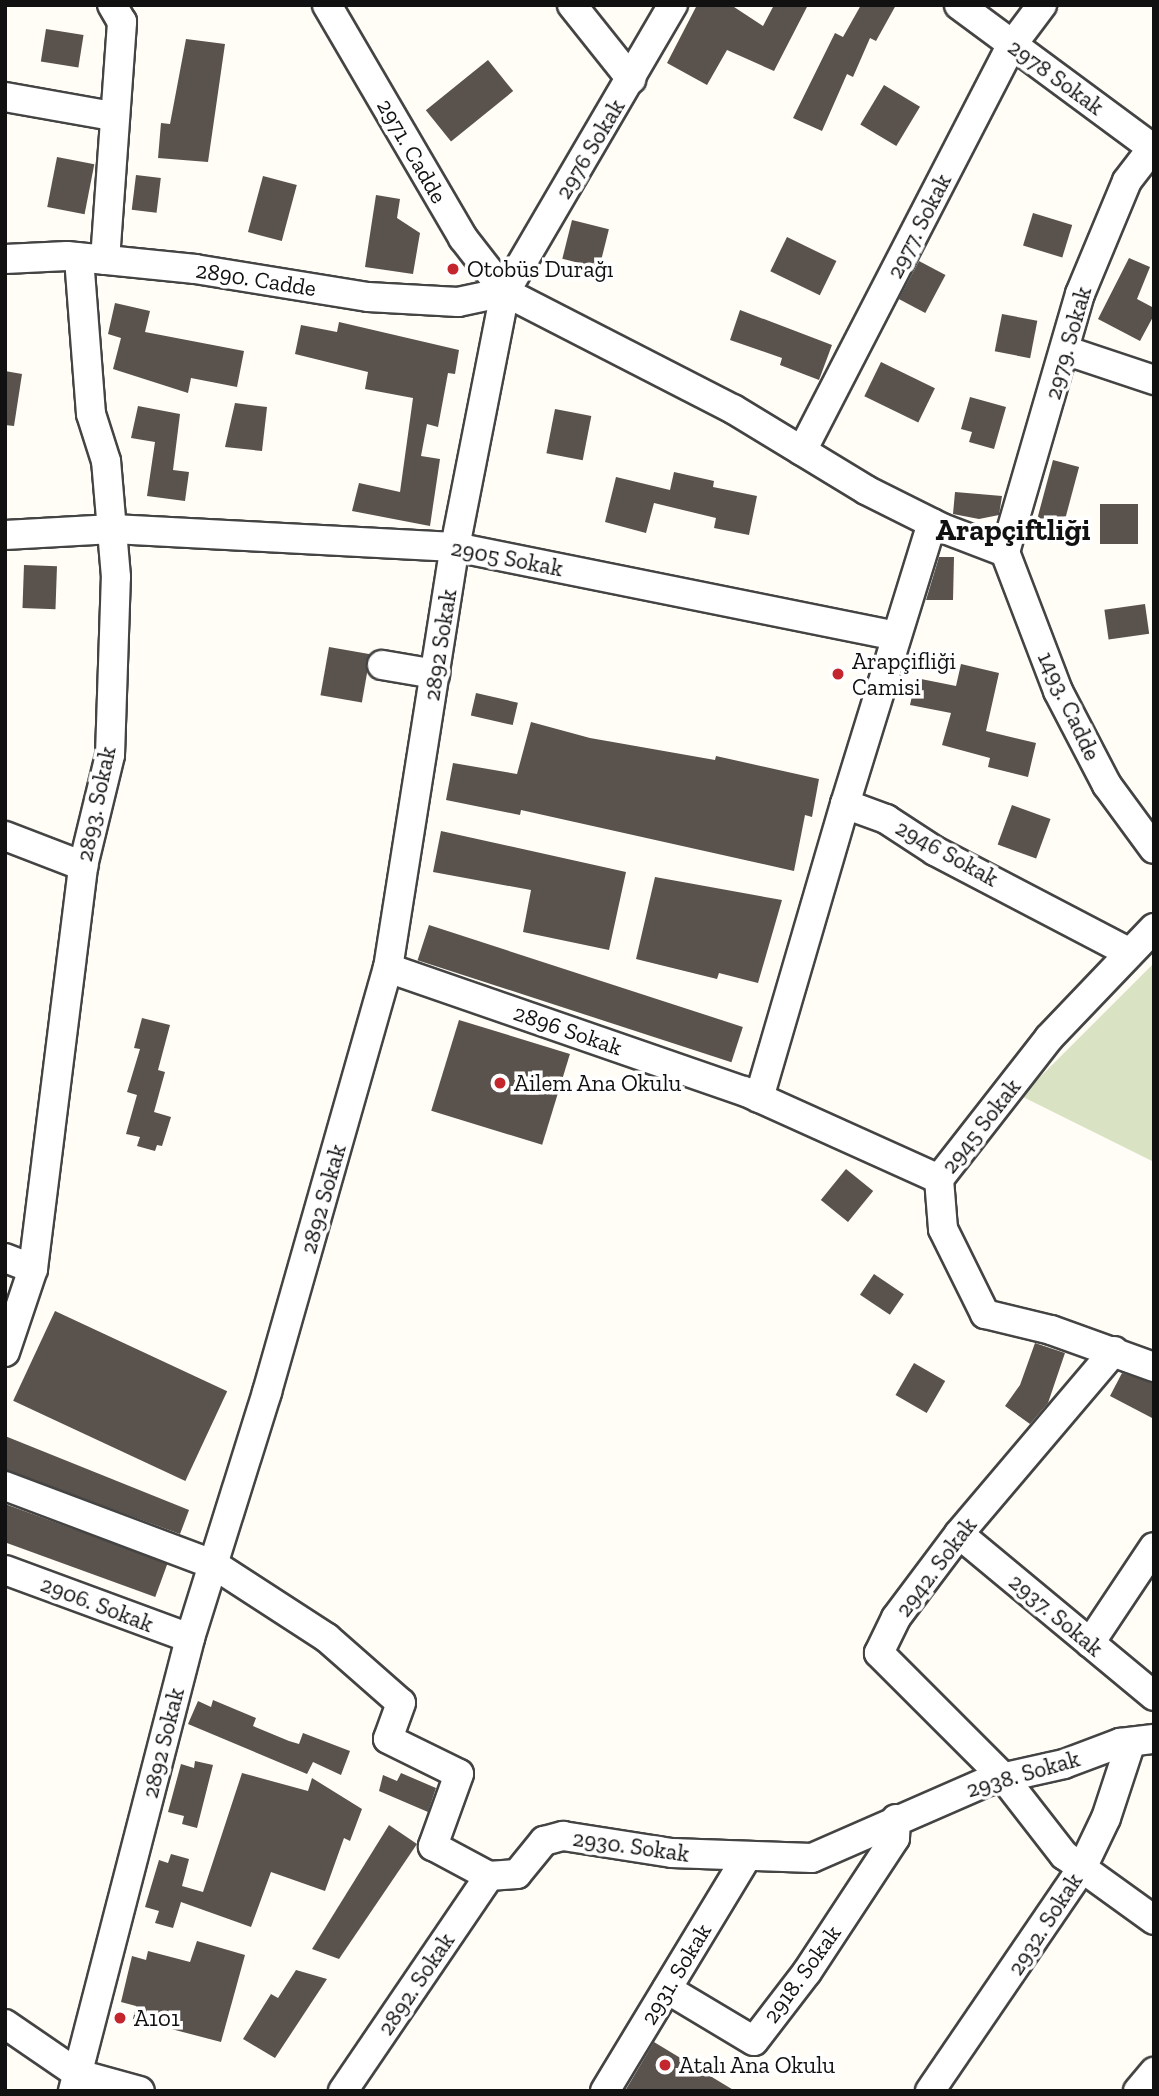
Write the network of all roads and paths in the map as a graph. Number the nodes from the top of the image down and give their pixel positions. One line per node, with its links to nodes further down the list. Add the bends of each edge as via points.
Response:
1 (113, 5): 10 (street, 2893. Sokak, via 122,22)
2 (327, 5): 14 (street, 2971. Cadde, via 463,238)
3 (572, 5): 8 (street)
4 (673, 5): 8 (street, 2976 Sokak)
5 (959, 5): 7 (street, 2978 Sokak)
6 (1042, 5): 7 (street, 2977. Sokak)
7 (1012, 45): 11 (street, 2978 Sokak); 17 (street, 2977. Sokak)
8 (631, 79): 14 (street, 2976 Sokak)
9 (5, 97): 10 (street)
10 (112, 116): 13 (street, 2893. Sokak)
11 (1153, 147): 15 (street, 2979. Sokak, via 1127,181 1080,294)
12 (5, 259): 13 (street, 2890. Cadde)
13 (92, 259): 14 (street, 2890. Cadde, via 195,269 368,297 458,302); 19 (street, 2893. Sokak, via 91,414 106,461)
14 (505, 292): 17 (street, via 733,409); 21 (street, 2892 Sokak)
15 (1067, 351): 16 (street); 22 (street, 2979. Sokak)
16 (1154, 380)
17 (802, 451): 18 (street)
18 (932, 523): 22 (street); 23 (street)
19 (113, 529): 20 (street, 2905 Sokak); 21 (street, 2905 Sokak); 29 (street, 2893. Sokak, via 116,577 110,755)
20 (5, 535)
21 (455, 547): 23 (street, 2905 Sokak); 25 (street, 2892 Sokak)
22 (1005, 552): 28 (street, 1493. Cadde, via 1058,691 1107,785)
23 (895, 636): 26 (street)
24 (382, 665): 25 (street)
25 (435, 674): 32 (street, 2892 Sokak)
26 (845, 804): 31 (street, 2946 Sokak, via 886,819 935,851); 33 (street)
27 (5, 836): 29 (street)
28 (1154, 849)
29 (83, 866): 36 (street, 2893. Sokak)
30 (1154, 928): 31 (street, 2945 Sokak)
31 (1128, 952): 34 (street, 2945 Sokak, via 1049,1038)
32 (388, 968): 33 (street, 2896 Sokak); 43 (street, 2892 Sokak)
33 (759, 1098): 34 (street, 2896 Sokak)
34 (939, 1179): 37 (street, 2945 Sokak, via 943,1229 985,1314)
35 (5, 1258): 36 (street)
36 (33, 1269): 38 (street, 2893. Sokak)
37 (1114, 1350): 39 (street, 2945 Sokak); 41 (street, 2942. Sokak)
38 (5, 1352)
39 (1154, 1367)
40 (5, 1486): 43 (street)
41 (959, 1534): 46 (street, 2937. Sokak); 49 (street, 2942. Sokak, via 896,1618 879,1653)
42 (1154, 1547): 46 (street)
43 (213, 1564): 45 (street, 2892 Sokak); 53 (street, via 327,1638 401,1703 388,1739 459,1774 433,1846)
44 (5, 1570): 45 (street, 2906. Sokak)
45 (190, 1637): 58 (street, 2892 Sokak)
46 (1090, 1643): 47 (street, 2937. Sokak)
47 (1154, 1696)
48 (1142, 1740): 49 (street, 2938. Sokak); 52 (street, 2932. Sokak)
49 (1004, 1778): 50 (street, 2938. Sokak); 52 (street, via 1064,1855)
50 (896, 1819): 51 (street, 2930. Sokak, via 812,1858); 55 (street, 2918. Sokak, via 895,1839 807,1972 754,2041)
51 (746, 1858): 53 (street, 2930. Sokak, via 618,1848 563,1836 544,1841 517,1874); 55 (street, 2931. Sokak)
52 (1082, 1868): 54 (street); 62 (street, 2932. Sokak)
53 (489, 1876): 60 (street, 2892. Sokak)
54 (1154, 1920)
55 (667, 1989): 61 (street, 2931. Sokak)
56 (5, 2024): 58 (street)
57 (1154, 2072): 63 (street)
58 (76, 2082): 59 (street)
59 (140, 2091)
60 (343, 2091)
61 (606, 2091)
62 (930, 2091)
63 (1138, 2091)

